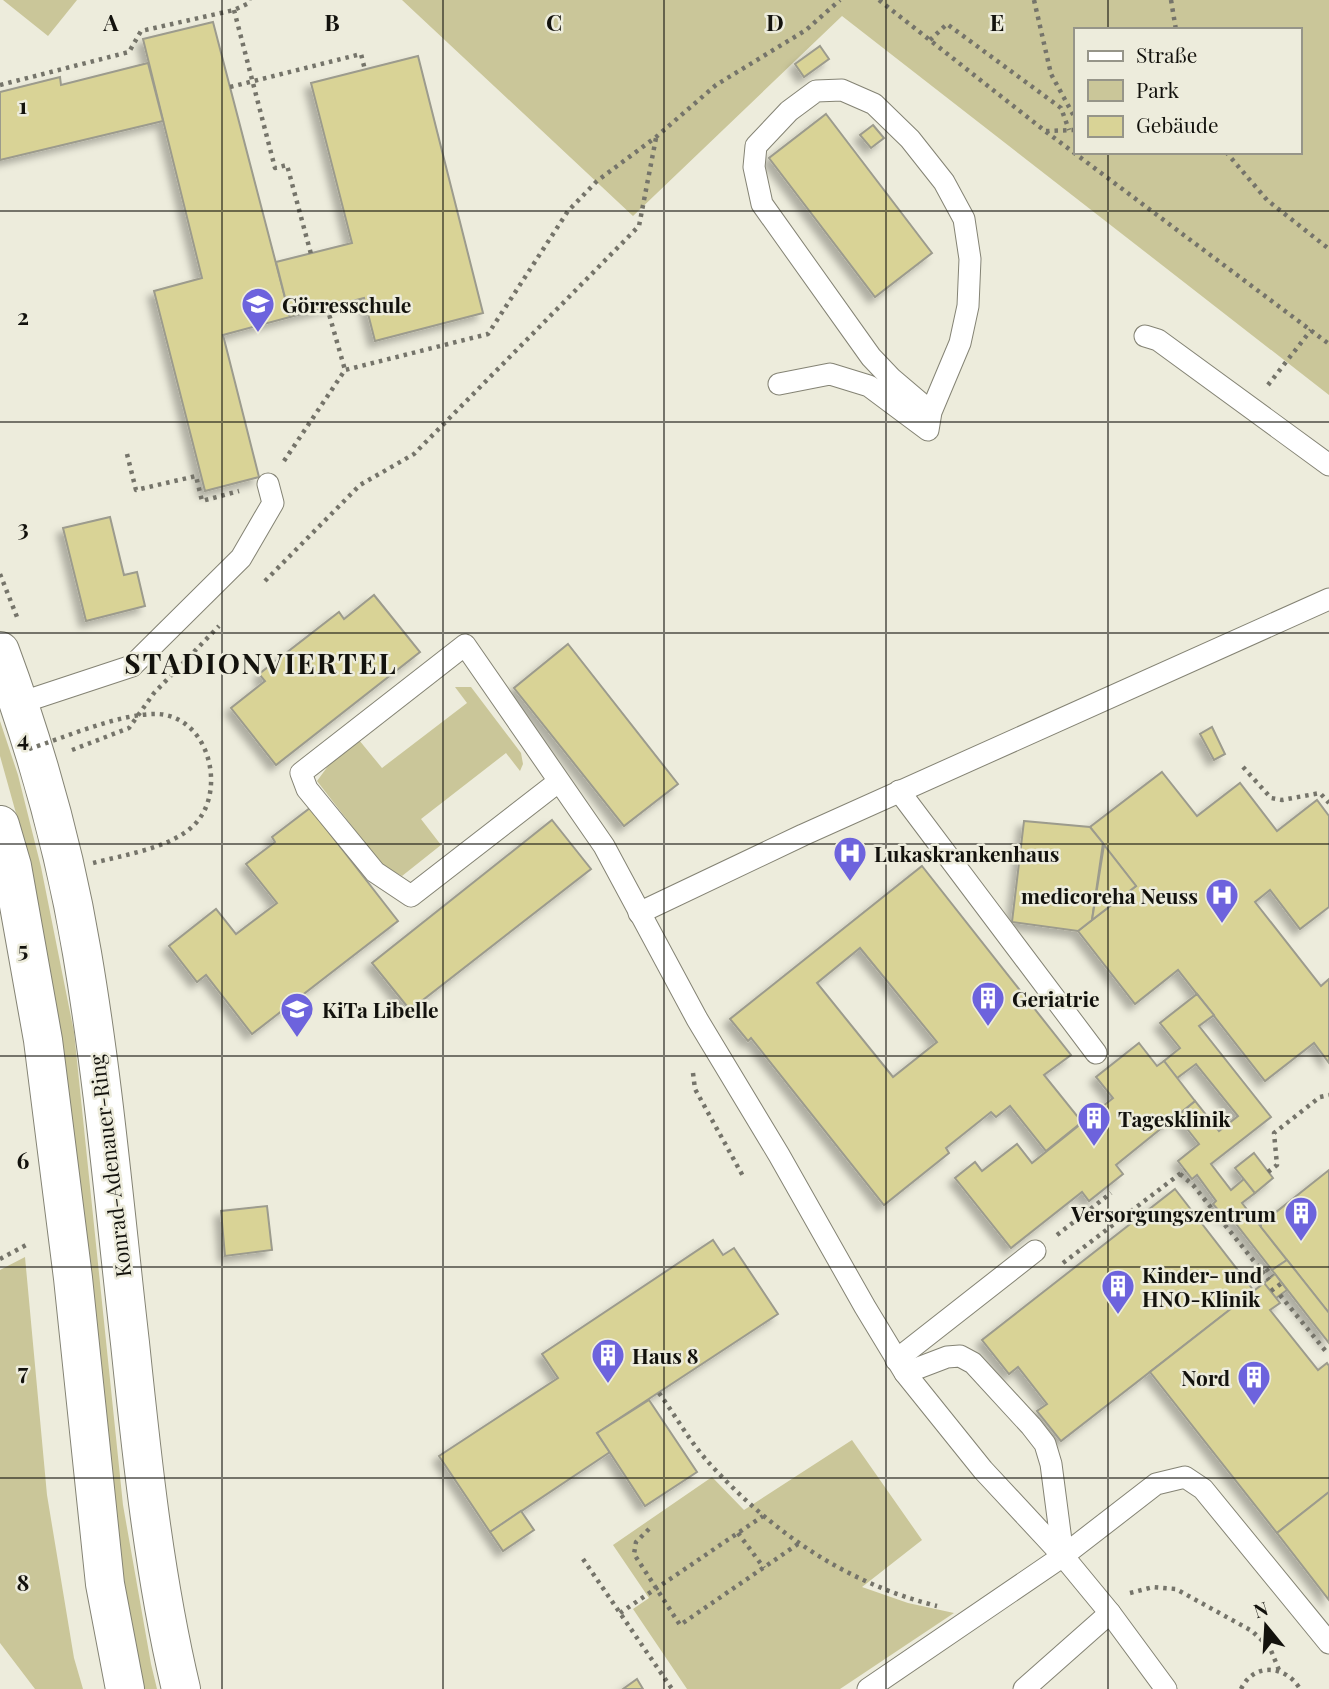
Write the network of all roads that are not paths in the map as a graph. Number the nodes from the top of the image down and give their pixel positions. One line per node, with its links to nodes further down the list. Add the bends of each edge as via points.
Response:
1 (1145, 336): 4 (lane, via 1158,340)
2 (779, 384): 3 (lane, via 830,374 869,386)
3 (929, 421): 3 (lane, via 960,343 968,306 970,259 964,219 944,182 911,139 874,104 842,90 816,92 789,111 756,146 754,167 762,204 871,357)
4 (1329, 465)
5 (268, 484): 8 (lane, via 272,503 241,558 132,666)
6 (1329, 599): 10 (lane)
7 (0, 651): 8 (main road, Konrad-Adenauer-Ring)
8 (18, 704): 20 (main road, Konrad-Adenauer-Ring, via 65,868 82,953 147,1500)
9 (558, 782): 9 (lane, via 411,895 375,872 307,789 301,773 465,645); 12 (lane, via 604,846)
10 (899, 791): 12 (lane); 13 (lane)
11 (0, 825): 19 (main road, via 12,866 43,1040 105,1584)
12 (639, 913): 15 (lane)
13 (1096, 1052)
14 (1035, 1251): 15 (lane)
15 (901, 1367): 16 (lane, via 983,1469); 16 (lane, via 960,1356 974,1363 1031,1426 1045,1444 1051,1464)
16 (1063, 1556): 17 (lane); 18 (lane, via 1156,1484 1185,1477 1203,1489); 21 (lane)
17 (1110, 1613): 22 (lane); 23 (lane)
18 (1329, 1643)
19 (125, 1689)
20 (181, 1689)
21 (868, 1689)
22 (1024, 1689)
23 (1166, 1689)

